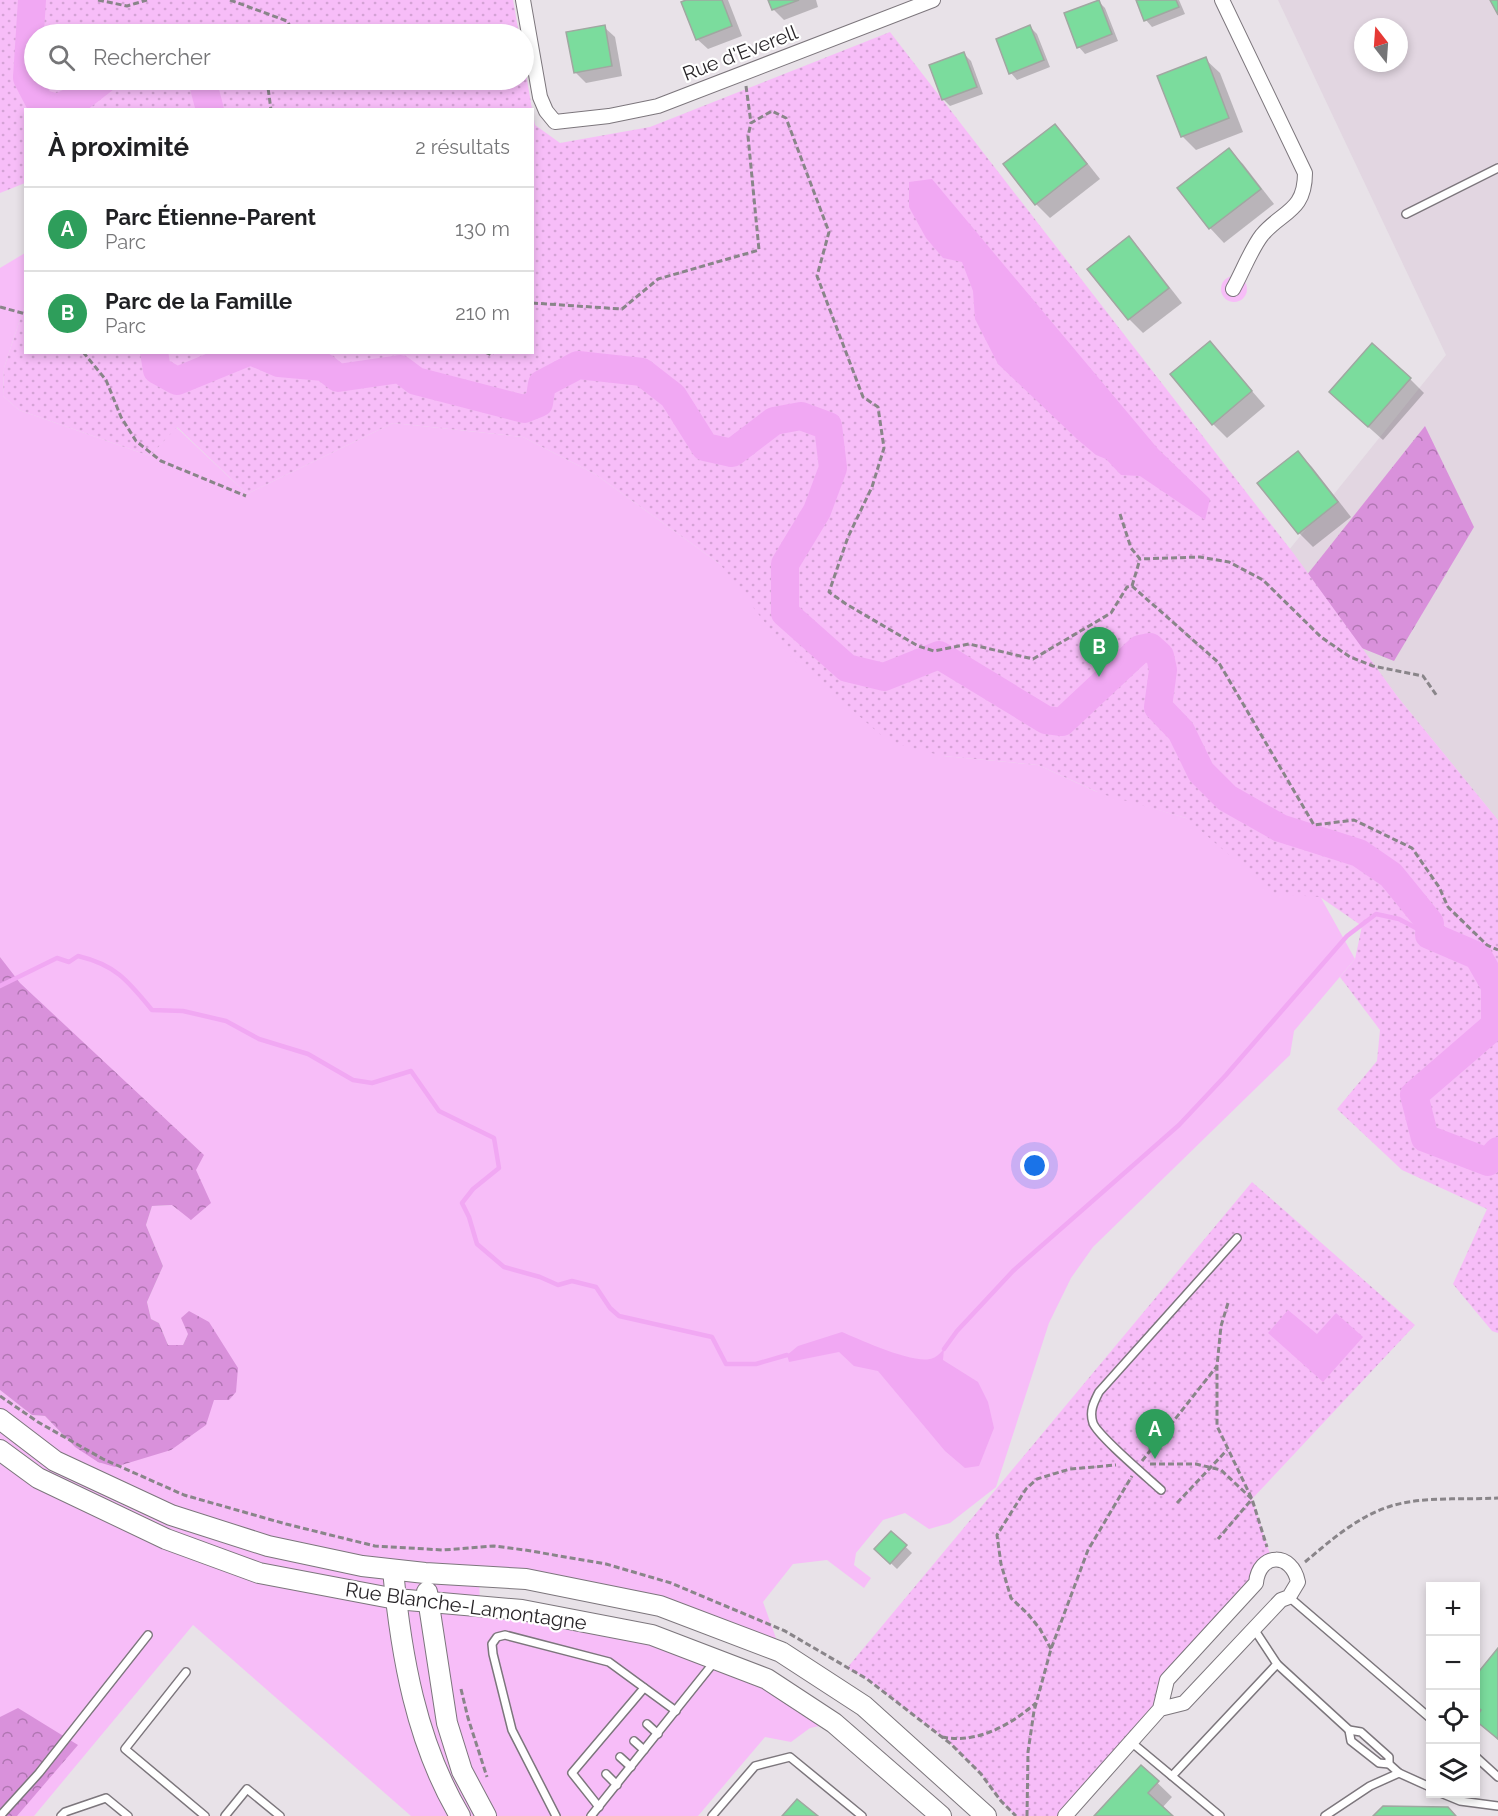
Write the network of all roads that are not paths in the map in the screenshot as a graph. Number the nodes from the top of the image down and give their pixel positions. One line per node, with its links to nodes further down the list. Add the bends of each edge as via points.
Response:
1 (523, 0): 4 (street, Rue d'Everell)
2 (933, 0): 5 (street, Rue d'Everell, via 658,106 609,116 555,122 540,97)
3 (1222, 0): 8 (street, via 1305,173 1305,190 1293,208 1262,235)
4 (527, 24)
5 (534, 63)
6 (1498, 168): 7 (lane)
7 (1406, 214)
8 (1233, 289)
9 (1237, 1238): 12 (lane, via 1099,1392 1091,1408 1094,1424 1104,1437)
10 (0, 1419): 13 (street, Rue Blanche-Lamontagne, via 55,1461 171,1515 268,1546)
11 (0, 1450): 16 (street, Rue Blanche-Lamontagne, via 38,1478 166,1539 259,1573)
12 (1161, 1490)
13 (393, 1570): 14 (street, Rue Blanche-Lamontagne); 16 (street)
14 (434, 1573): 17 (street); 59 (street, Rue Blanche-Lamontagne, via 526,1579 660,1606 781,1652 864,1706)
15 (1289, 1597): 18 (street, via 1281,1600); 24 (street, via 1298,1582 1295,1570 1285,1561 1272,1560 1261,1566 1256,1583 1167,1680); 26 (lane)
16 (396, 1599): 17 (street, Rue Blanche-Lamontagne); 52 (street, via 420,1728 437,1774)
17 (428, 1602): 20 (street, Rue Blanche-Lamontagne, via 522,1610 652,1635); 53 (street, via 447,1723 462,1771)
18 (1254, 1629): 21 (lane); 24 (street, via 1184,1703)
19 (148, 1635): 46 (lane)
20 (716, 1660): 25 (lane); 58 (street, Rue Blanche-Lamontagne, via 767,1679 834,1723)
21 (1277, 1664): 28 (lane); 39 (lane)
22 (186, 1672): 49 (lane, via 125,1749)
23 (644, 1688): 25 (lane); 45 (lane, via 589,1758 572,1773); 54 (lane, via 609,1662 505,1635 492,1644 512,1730)
24 (1160, 1709): 31 (street)
25 (676, 1711): 29 (lane)
26 (1426, 1714)
27 (647, 1724): 29 (lane)
28 (1350, 1730): 35 (lane, via 1361,1731 1389,1757); 35 (lane, via 1351,1741 1379,1764)
29 (658, 1734): 32 (lane)
30 (634, 1741): 32 (lane)
31 (1131, 1742): 39 (lane); 60 (street)
32 (644, 1750): 36 (lane)
33 (620, 1757): 36 (lane)
34 (1480, 1761): 40 (lane)
35 (1389, 1764): 37 (lane)
36 (631, 1767): 41 (lane)
37 (1399, 1773): 42 (lane); 62 (lane, via 1370,1786)
38 (606, 1774): 41 (lane)
39 (1172, 1776): 61 (lane)
40 (1498, 1777)
41 (616, 1785): 45 (lane)
42 (1426, 1786)
43 (1453, 1798): 44 (lane)
44 (1498, 1806)
45 (599, 1807): 55 (lane)
46 (0, 1816)
47 (61, 1816): 48 (lane, via 106,1798)
48 (128, 1816)
49 (205, 1816)
50 (225, 1816): 51 (lane, via 247,1789)
51 (280, 1816)
52 (460, 1816)
53 (486, 1816)
54 (556, 1816)
55 (591, 1816)
56 (712, 1816): 57 (lane, via 755,1766 790,1757)
57 (862, 1816)
58 (941, 1816)
59 (986, 1816)
60 (1065, 1816)
61 (1220, 1816)
62 (1325, 1816)

